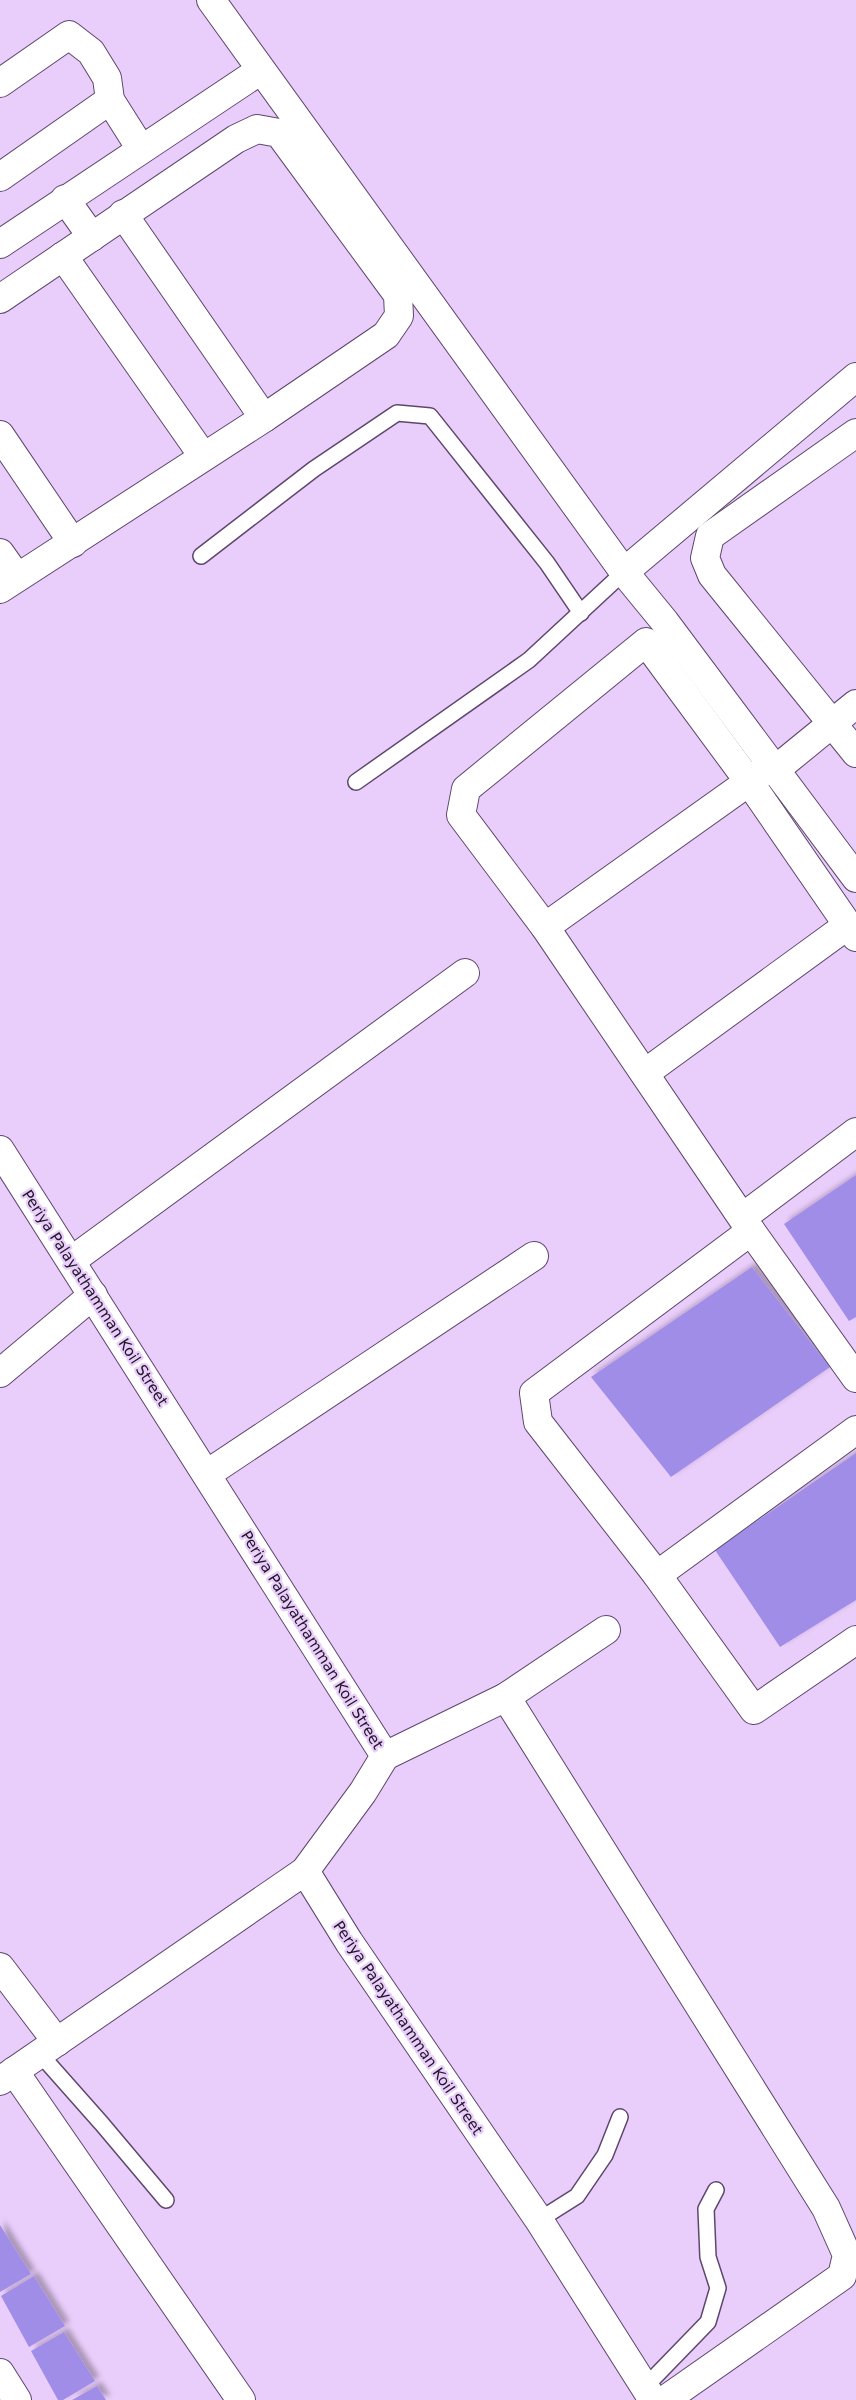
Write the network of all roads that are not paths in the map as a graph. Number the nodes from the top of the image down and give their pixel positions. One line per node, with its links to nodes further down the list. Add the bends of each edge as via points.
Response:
1 (211, 0): 2 (street)
2 (261, 70): 5 (street); 21 (street)
3 (0, 83): 4 (street, via 69,35 91,52 107,78)
4 (110, 100): 5 (street); 6 (street)
5 (141, 149): 7 (street)
6 (0, 177)
7 (65, 200): 9 (street); 10 (street)
8 (123, 214): 9 (street); 14 (street); 14 (street, via 236,138 257,129 279,132 398,295 399,316 386,335)
9 (92, 237): 11 (street)
10 (0, 244)
11 (63, 256): 12 (street); 17 (street)
12 (0, 299)
13 (856, 376): 21 (street)
14 (264, 418): 17 (street)
15 (856, 433): 25 (street, via 710,536 705,558 712,575)
16 (0, 434): 18 (street)
17 (203, 456): 18 (street)
18 (73, 543): 22 (street)
19 (0, 553): 22 (street)
20 (201, 556): 23 (lane, via 314,469 397,413 430,416 547,563)
21 (624, 572): 23 (lane); 27 (street)
22 (9, 583)
23 (581, 613): 28 (lane, via 529,660)
24 (856, 704): 25 (street)
25 (833, 724): 26 (street); 27 (street)
26 (856, 754)
27 (774, 767): 29 (street); 30 (street)
28 (356, 782)
29 (750, 783): 31 (street); 31 (street, via 646,642 466,789 461,815); 32 (street)
30 (856, 878)
31 (545, 926): 34 (street)
32 (852, 931): 34 (street)
33 (464, 973): 39 (street)
34 (645, 1072): 37 (street)
35 (856, 1132): 37 (street)
36 (0, 1150): 39 (street, Periya Palayathamman Koil Street)
37 (747, 1224): 42 (street); 45 (street, via 534,1393 538,1422)
38 (534, 1256): 44 (street)
39 (71, 1261): 40 (street, Periya Palayathamman Koil Street)
40 (93, 1295): 41 (street); 44 (street, Periya Palayathamman Koil Street)
41 (0, 1373)
42 (856, 1378)
43 (856, 1430): 45 (street)
44 (207, 1474): 49 (street, Periya Palayathamman Koil Street)
45 (657, 1574): 47 (street, via 754,1710)
46 (606, 1630): 48 (street)
47 (856, 1640)
48 (506, 1697): 49 (street); 59 (street, via 826,2208 847,2254 842,2276)
49 (385, 1756): 50 (street, Periya Palayathamman Koil Street)
50 (305, 1871): 52 (street); 57 (street, Periya Palayathamman Koil Street, via 354,1950)
51 (0, 1967): 52 (street)
52 (48, 2048): 53 (street); 56 (lane, via 102,2124)
53 (7, 2076): 61 (street)
54 (620, 2117): 57 (lane, via 605,2155 577,2196)
55 (716, 2190): 59 (lane, via 706,2209 708,2257 718,2288 708,2322)
56 (166, 2200)
57 (539, 2220): 59 (street, Periya Palayathamman Koil Street)
58 (0, 2372): 60 (street)
59 (654, 2396)
60 (17, 2400)
61 (241, 2400)

